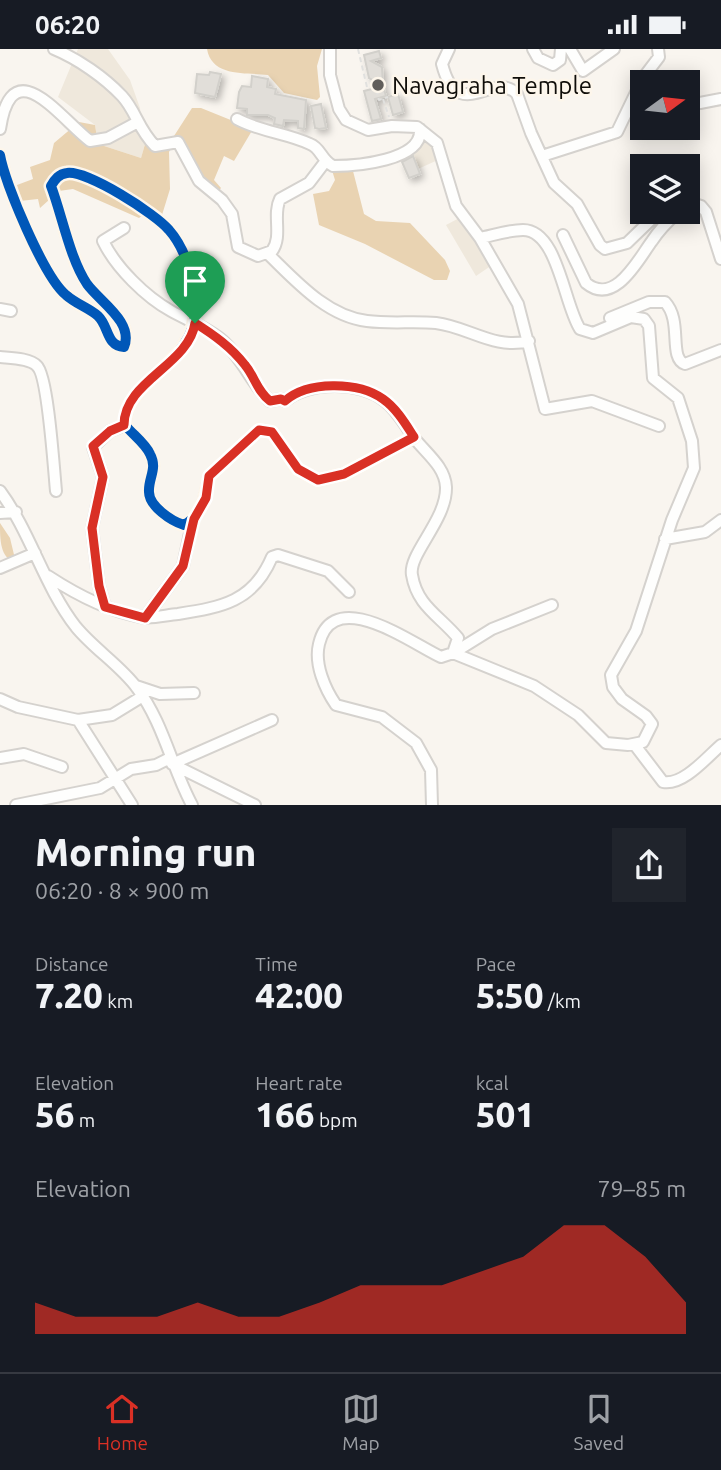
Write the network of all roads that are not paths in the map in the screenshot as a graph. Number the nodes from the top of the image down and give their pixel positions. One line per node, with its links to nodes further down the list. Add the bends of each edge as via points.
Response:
1 (54, 49): 9 (street)
2 (330, 49): 15 (street, via 330,75 342,115 363,130)
3 (449, 49): 17 (street, via 442,64 455,92 513,90)
4 (533, 49): 5 (street, via 538,58 553,65 560,60)
5 (561, 49)
6 (570, 49): 7 (street, via 583,71)
7 (614, 49)
8 (658, 49): 17 (street, via 659,57 643,78 617,132)
9 (77, 54): 13 (street, via 122,97)
10 (721, 99): 11 (street)
11 (700, 103)
12 (237, 119): 19 (street, via 311,144)
13 (136, 123): 14 (street, via 108,138 90,141 30,89 10,95); 26 (street, via 155,146 178,142 199,181 232,214 238,247 258,256)
14 (0, 129)
15 (421, 129): 19 (street, via 416,144 402,155 341,166); 25 (street, via 437,143 456,206)
16 (0, 155): 18 (street)
17 (542, 156): 21 (street, via 554,183 577,204 606,249 626,243)
18 (0, 160): 28 (street, via 53,280 65,295 99,317 112,344 124,347 124,328 85,281 51,185 68,172 97,181 168,228 181,246 191,277)
19 (325, 162): 26 (street, via 309,183 280,199 277,242)
20 (700, 209): 27 (street, via 706,212)
21 (646, 224)
22 (667, 224): 24 (street, via 636,267 618,284 606,288 586,283)
23 (124, 227): 28 (street, via 104,239 104,245 153,299)
24 (563, 235)
25 (480, 238): 29 (street, via 534,232 554,257 566,302 580,329 593,333); 30 (street, via 513,293)
26 (267, 253): 30 (street, via 326,305 349,317 437,323 505,344)
27 (721, 259)
28 (195, 323): 33 (street, via 189,340 131,403); 35 (street, via 236,354 270,401 285,401 306,389 366,391 393,408)
29 (601, 329): 31 (street, via 608,319 657,300 673,310 679,362 685,364); 42 (street, via 631,317 644,319 649,326 653,378 678,398 686,419 694,468)
30 (529, 341): 34 (street, via 545,409 592,401)
31 (721, 349)
32 (0, 357): 37 (street, via 32,363 40,370 50,417)
33 (124, 425): 40 (street, via 149,451 154,476 149,491 154,504 174,522 184,525); 48 (street, via 93,446 103,477 92,528)
34 (659, 426)
35 (414, 437): 40 (street, via 344,474 318,480 298,469 272,432 259,430 209,476 206,498); 50 (street, via 440,467 446,489 439,519 413,559 411,573 425,607 458,638)
36 (0, 491): 38 (street)
37 (56, 491)
38 (16, 512): 39 (street); 43 (street)
39 (0, 513)
40 (194, 519): 49 (street, via 183,566)
41 (721, 520): 42 (street, via 705,532)
42 (665, 539): 57 (street, via 636,631 611,675 622,699 652,724 643,742)
43 (35, 554): 44 (street); 45 (street)
44 (0, 568)
45 (46, 575): 48 (street); 51 (street, via 77,628)
46 (349, 592): 49 (street, via 328,571 278,555 272,557 254,588 221,607)
47 (552, 605): 50 (street, via 483,634)
48 (105, 607): 49 (street)
49 (145, 618)
50 (453, 653): 57 (street, via 542,691 578,715 606,743); 67 (street, via 442,657 391,628 351,618 329,625 318,645 322,674 336,705 382,717 422,752 431,770)
51 (136, 686): 52 (street, via 160,694); 53 (street)
52 (194, 692)
53 (143, 697): 55 (street, via 112,715); 60 (street)
54 (0, 699): 55 (street, via 18,708)
55 (78, 720): 62 (street)
56 (272, 720): 60 (street)
57 (634, 744): 58 (street, via 663,782 669,783)
58 (721, 745)
59 (0, 758): 61 (street, via 24,754)
60 (171, 761): 62 (street, via 131,769); 65 (street); 66 (street)
61 (62, 767)
62 (115, 778): 63 (street, via 100,788); 64 (street)
63 (16, 805)
64 (132, 805)
65 (192, 805)
66 (255, 805)
67 (432, 805)

